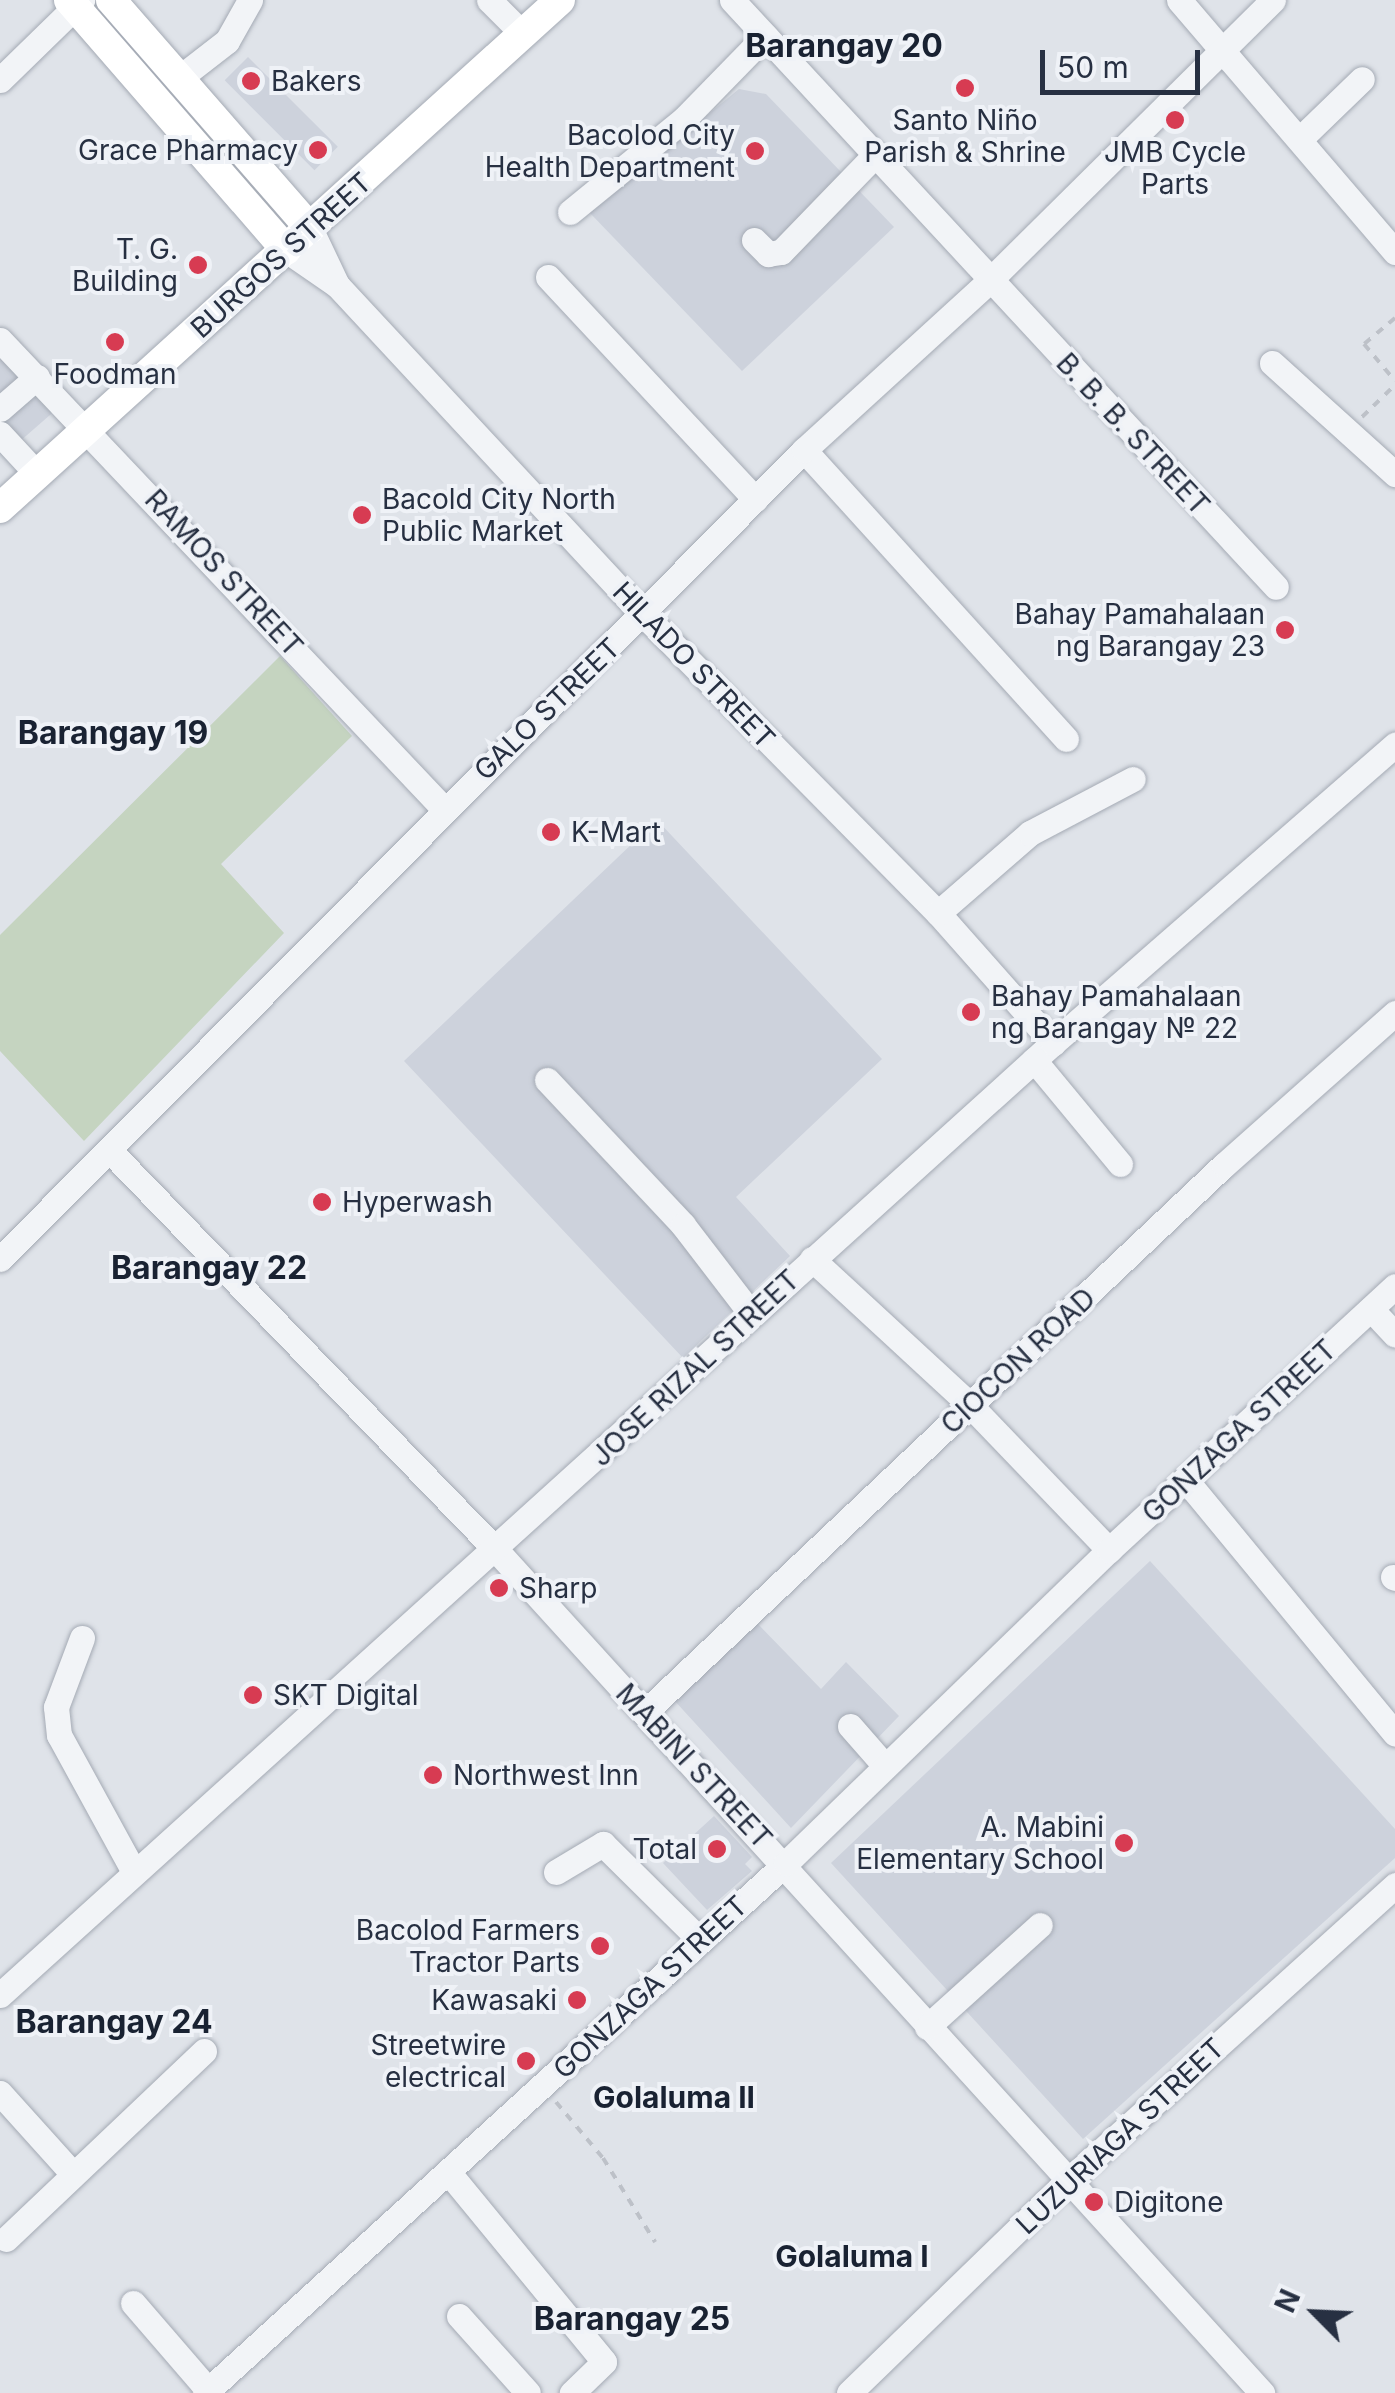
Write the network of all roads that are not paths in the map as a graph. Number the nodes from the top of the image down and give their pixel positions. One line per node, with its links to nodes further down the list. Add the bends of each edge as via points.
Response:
1 (111, 0): 14 (main road, HILADO STREET)
2 (250, 0): 14 (street)
3 (490, 0): 9 (street)
4 (560, 0): 9 (main road, BURGOS STREET)
5 (732, 0): 10 (street, B. B. B. STREET)
6 (1179, 0): 11 (street)
7 (1273, 0): 11 (street, GALO STREET)
8 (75, 2): 13 (street); 14 (main road, HILADO STREET)
9 (523, 34): 18 (main road, BURGOS STREET)
10 (765, 36): 16 (street, B. B. B. STREET); 17 (street, via 684,119)
11 (1222, 52): 15 (street); 23 (street, GALO STREET)
12 (1362, 79): 15 (street)
13 (0, 80)
14 (181, 97): 18 (main road, HILADO STREET); 20 (main road, HILADO STREET, via 211,172)
15 (1300, 139): 21 (street)
16 (874, 156): 19 (street, via 781,252 768,254); 23 (street, B. B. B. STREET)
17 (570, 212)
18 (310, 228): 20 (main road, BURGOS STREET); 24 (street, HILADO STREET)
19 (754, 240)
20 (286, 250): 24 (street, HILADO STREET); 29 (main road, BURGOS STREET)
21 (1395, 252)
22 (548, 277): 34 (street)
23 (988, 282): 31 (street, GALO STREET); 36 (street, B. B. B. STREET)
24 (337, 285): 37 (street, HILADO STREET)
25 (0, 340): 27 (street, RAMOS STREET)
26 (1272, 362): 33 (street)
27 (37, 377): 28 (street); 29 (street, RAMOS STREET)
28 (0, 409)
29 (88, 428): 32 (main road, BURGOS STREET); 41 (street, RAMOS STREET)
30 (0, 434): 32 (street)
31 (804, 450): 34 (street, GALO STREET); 38 (street)
32 (38, 474): 35 (main road, BURGOS STREET)
33 (1395, 474)
34 (756, 499): 37 (street, GALO STREET)
35 (0, 508)
36 (1276, 587)
37 (644, 616): 41 (street, GALO STREET); 42 (street, HILADO STREET)
38 (1066, 739)
39 (1392, 755): 44 (street, JOSE RIZAL STREET)
40 (1134, 779): 42 (street, via 1030,833)
41 (444, 809): 46 (street, GALO STREET)
42 (938, 913): 44 (street, HILADO STREET)
43 (1395, 1012): 54 (street, CIOCON ROAD)
44 (1043, 1052): 47 (street, HILADO STREET); 49 (street, JOSE RIZAL STREET)
45 (547, 1080): 52 (street, via 684,1225)
46 (111, 1152): 48 (street, GALO STREET); 57 (street, MABINI STREET)
47 (1120, 1164)
48 (0, 1259)
49 (812, 1260): 52 (street, JOSE RIZAL STREET); 54 (street)
50 (1395, 1286): 51 (street, GONZAGA STREET)
51 (1371, 1309): 53 (street); 55 (street, GONZAGA STREET)
52 (752, 1315): 57 (street, JOSE RIZAL STREET)
53 (1395, 1335)
54 (970, 1404): 56 (street); 59 (street, CIOCON ROAD)
55 (1186, 1479): 56 (street, GONZAGA STREET); 61 (street)
56 (1109, 1550): 62 (street, GONZAGA STREET)
57 (497, 1551): 59 (street, MABINI STREET); 64 (street, JOSE RIZAL STREET)
58 (82, 1638): 64 (street, via 56,1707 59,1735)
59 (644, 1714): 63 (street, MABINI STREET)
60 (850, 1726): 62 (street)
61 (1395, 1734)
62 (885, 1766): 63 (street, GONZAGA STREET)
63 (786, 1864): 68 (street, GONZAGA STREET); 70 (street, MABINI STREET)
64 (133, 1870): 69 (street, JOSE RIZAL STREET)
65 (556, 1872): 68 (street, via 603,1844)
66 (1395, 1884): 75 (street, LUZURIAGA STREET)
67 (1040, 1925): 70 (street)
68 (699, 1939): 74 (street, GONZAGA STREET)
69 (0, 1995)
70 (927, 2027): 75 (street, MABINI STREET)
71 (204, 2051): 73 (street)
72 (0, 2092): 73 (street)
73 (72, 2173): 76 (street)
74 (449, 2173): 80 (street, GONZAGA STREET); 82 (street, via 604,2362)
75 (1070, 2180): 79 (street, LUZURIAGA STREET); 83 (street, MABINI STREET)
76 (6, 2239)
77 (133, 2303): 80 (street)
78 (459, 2316): 81 (street)
79 (858, 2390)
80 (207, 2391)
81 (528, 2393)
82 (572, 2393)
83 (1262, 2393)

